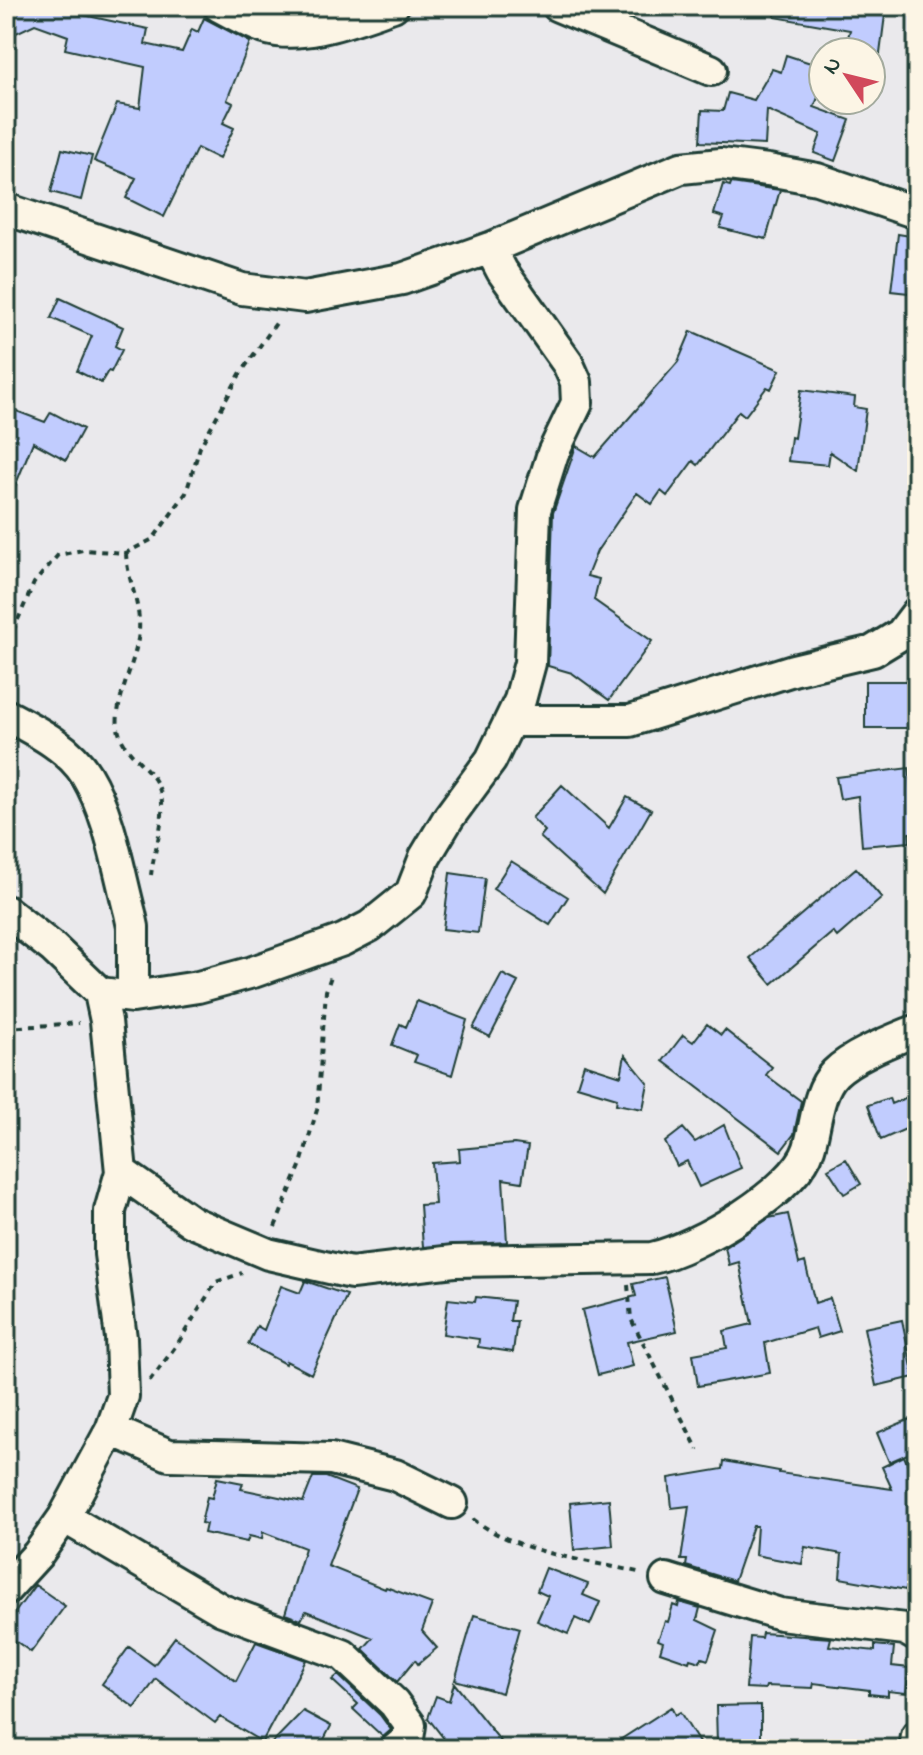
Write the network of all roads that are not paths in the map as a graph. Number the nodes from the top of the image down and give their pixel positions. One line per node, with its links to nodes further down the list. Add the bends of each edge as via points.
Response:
1 (219, 6): 4 (street, via 267,29)
2 (393, 6): 4 (street, via 330,27)
3 (558, 6): 5 (street)
4 (294, 19)
5 (711, 70)
6 (6, 209): 8 (street, via 242,289 305,297 402,279)
7 (917, 213): 8 (street, via 817,179 721,164 681,168)
8 (490, 248): 11 (street, via 568,364 577,403 553,453 535,510 530,663)
9 (917, 613): 11 (street, via 901,634 873,651 630,721)
10 (6, 715): 13 (street, via 63,750 85,774 103,814 130,913)
11 (511, 721): 13 (street, via 425,857 411,893 370,926 253,972)
12 (6, 911): 14 (street, via 53,948)
13 (133, 997): 14 (street)
14 (103, 1007): 16 (street)
15 (917, 1030): 16 (street, via 834,1074 800,1167 753,1210 672,1254 652,1258 454,1261 351,1273 268,1254 192,1222)
16 (121, 1172): 17 (street, via 110,1211 110,1254 123,1396)
17 (111, 1430): 18 (street, via 169,1455 331,1459 395,1475); 19 (street)
18 (452, 1503)
19 (64, 1517): 21 (street); 24 (street, via 222,1610 343,1655 410,1725 408,1739)
20 (666, 1579): 22 (street, via 780,1614 905,1629)
21 (6, 1589)
22 (917, 1636)
23 (917, 1736): 25 (street)
24 (396, 1749)
25 (915, 1749)

